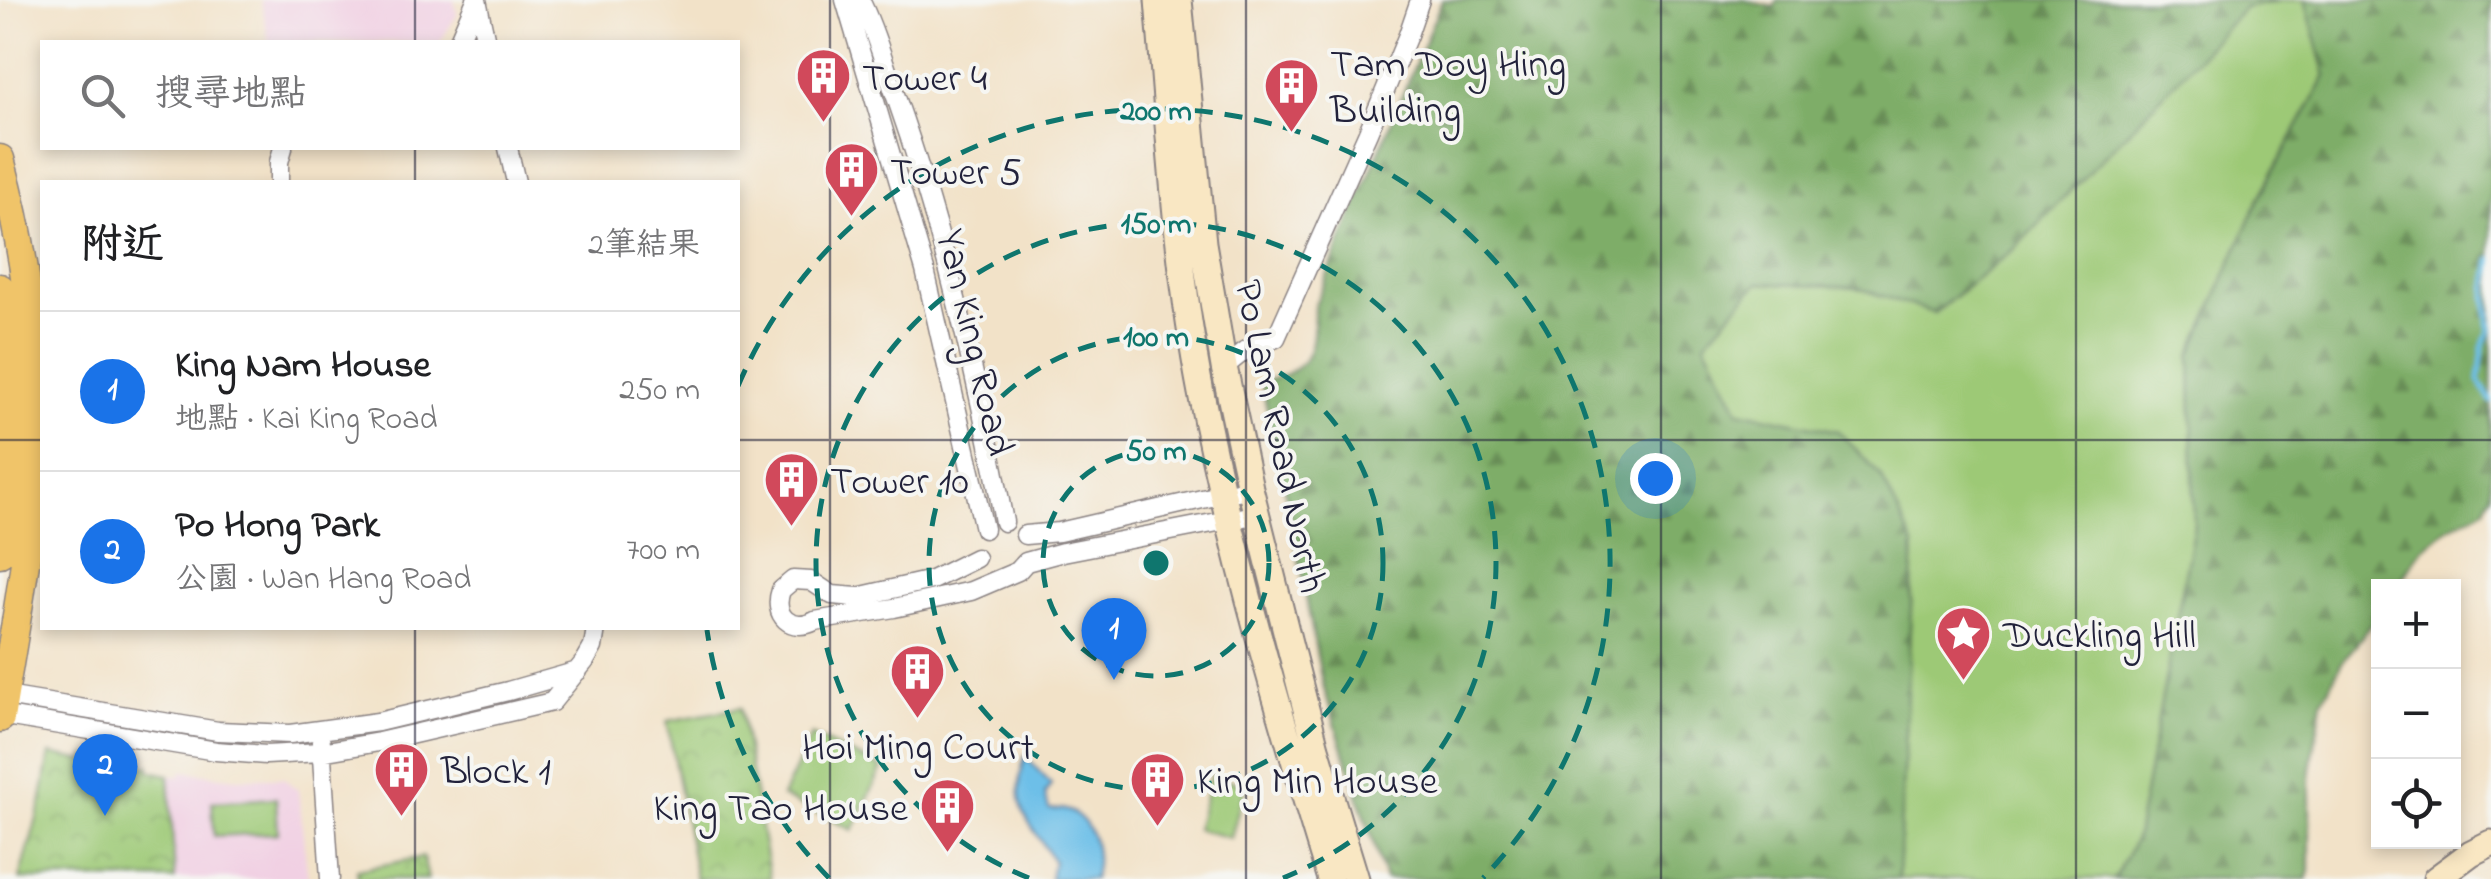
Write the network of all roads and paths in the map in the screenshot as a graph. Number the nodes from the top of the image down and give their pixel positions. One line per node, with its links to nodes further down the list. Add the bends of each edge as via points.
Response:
1 (476, 0): 7 (street); 8 (street)
2 (846, 0): 21 (street, Yan King Road, via 927,278)
3 (860, 0): 20 (street, Yan King Road, via 933,212)
4 (1158, 0): 17 (main road, Po Lam Road North, via 1177,229)
5 (1178, 0): 15 (main road, Po Lam Road North)
6 (1420, 0): 15 (street, via 1276,338)
7 (459, 40)
8 (486, 40)
9 (282, 150): 12 (street)
10 (508, 150): 13 (street)
11 (0, 160): 31 (main road, via 27,295 35,424 27,544)
12 (279, 180)
13 (516, 180)
14 (0, 288): 23 (main road, via 9,429)
15 (1224, 367): 16 (main road, Po Lam Road North)
16 (1250, 488): 17 (street); 18 (main road, Po Lam Road North)
17 (1223, 494): 19 (main road, Po Lam Road North); 22 (street)
18 (1259, 514): 19 (street); 37 (main road, Po Lam Road North, via 1316,748)
19 (1228, 520): 25 (street); 36 (main road, Po Lam Road North)
20 (1004, 522): 21 (street); 22 (street)
21 (984, 529): 24 (street)
22 (1025, 535): 25 (street)
23 (0, 553)
24 (976, 558): 26 (street); 28 (street, via 932,580 857,597)
25 (1026, 562): 26 (street)
26 (1004, 576): 28 (street, via 971,591 799,626 778,608 781,590 794,580 812,581)
27 (860, 579): 28 (street, via 851,591)
28 (832, 595)
29 (596, 630): 30 (street)
30 (578, 671): 32 (street); 33 (street, via 552,702)
31 (1, 708): 32 (street, via 218,731); 33 (street, via 216,751)
32 (320, 732): 33 (street)
33 (322, 752): 35 (street)
34 (2491, 843): 38 (main road)
35 (330, 879)
36 (1330, 879)
37 (1356, 879)
38 (2436, 879)

